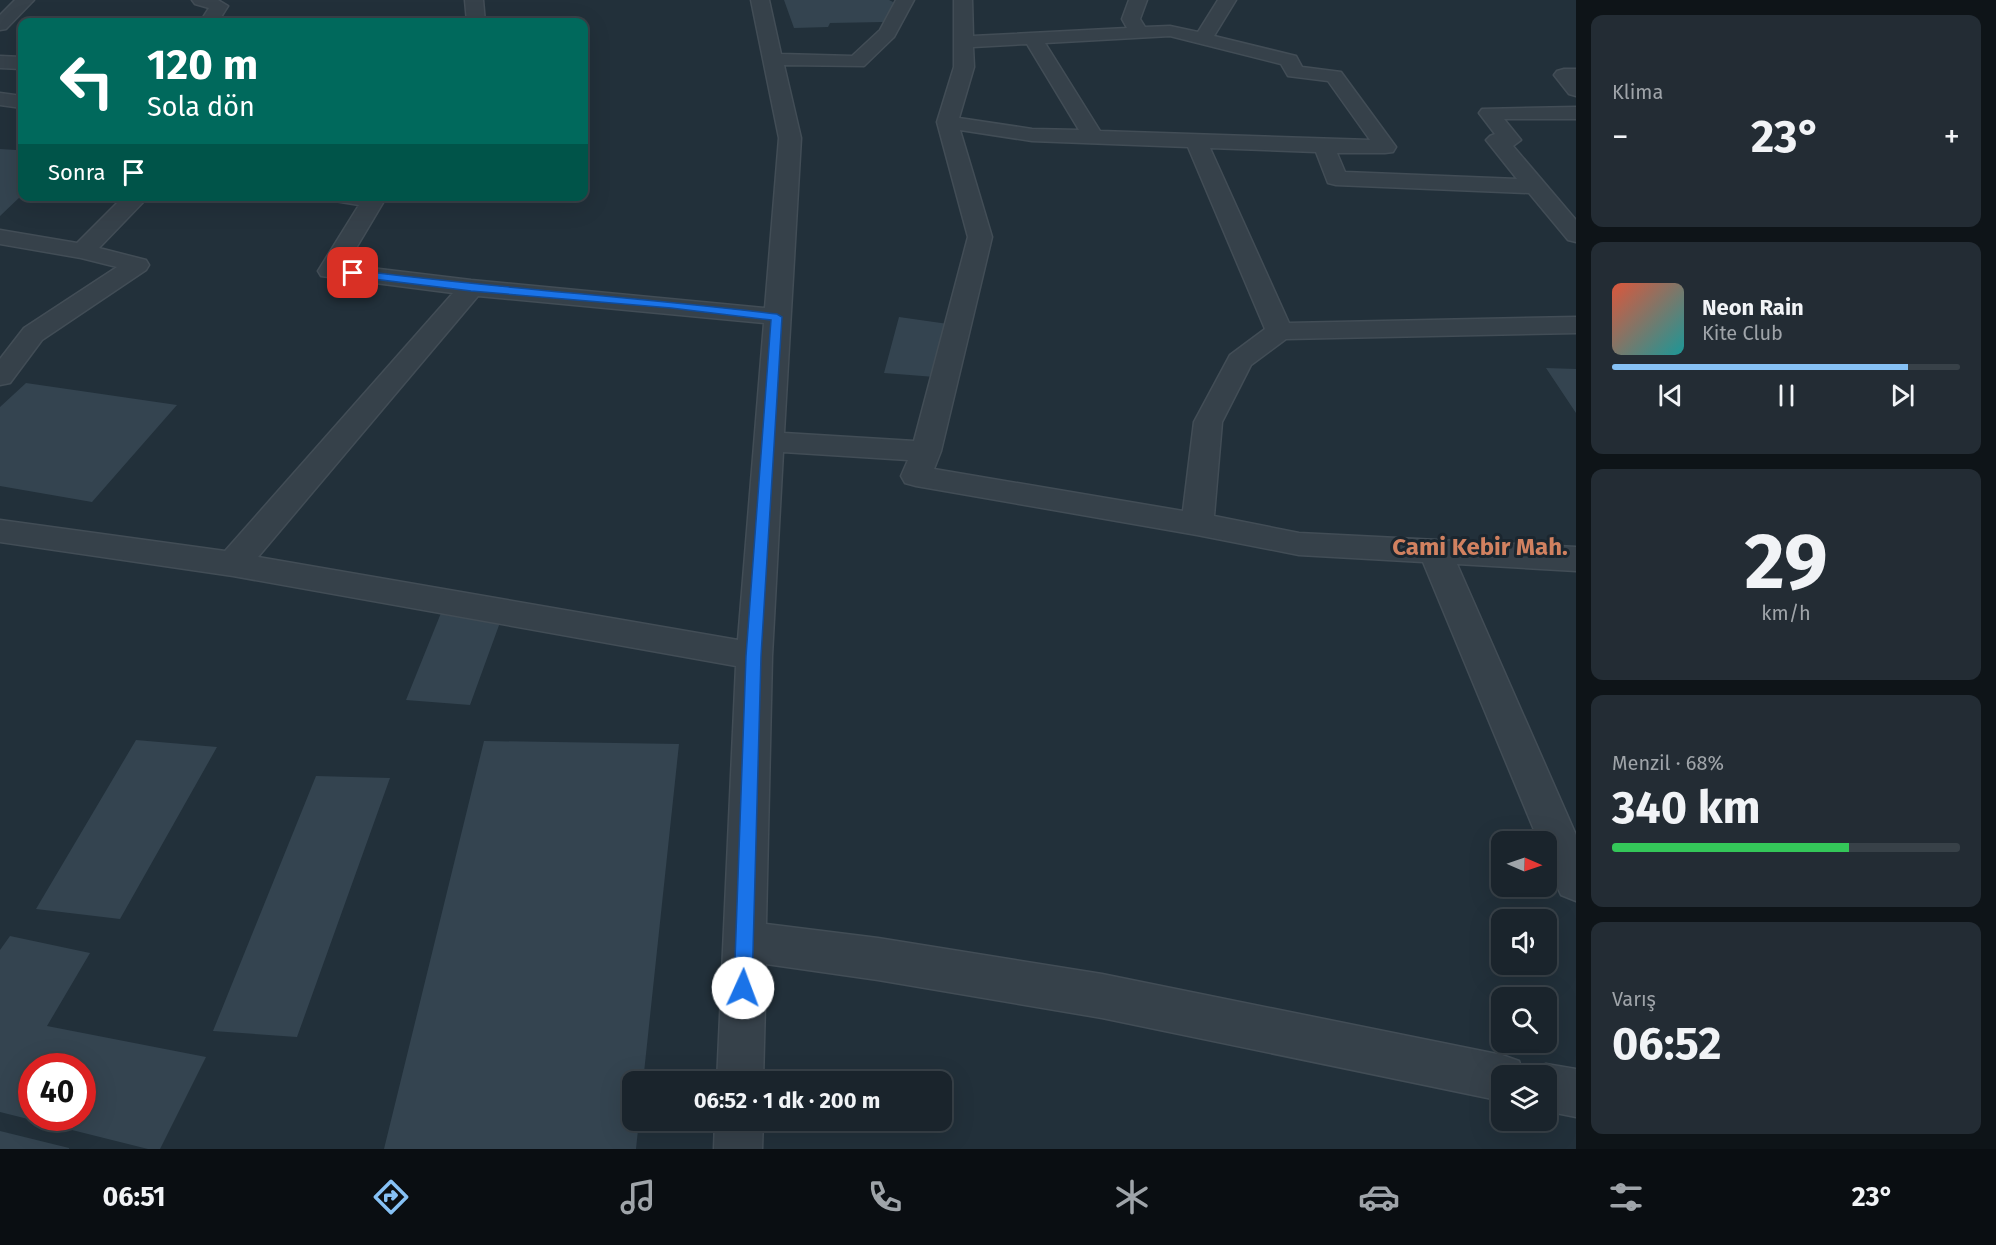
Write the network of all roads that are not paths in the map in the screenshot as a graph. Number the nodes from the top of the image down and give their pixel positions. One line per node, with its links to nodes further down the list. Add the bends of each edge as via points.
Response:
1 (25, 0): 11 (street)
2 (204, 0): 9 (street, via 219,6)
3 (474, 0): 10 (street)
4 (760, 0): 16 (street)
5 (905, 0): 16 (street, via 888,33 857,62)
6 (963, 0): 15 (street)
7 (1138, 0): 12 (street, via 1131,18)
8 (1227, 0): 14 (street)
9 (212, 18)
10 (476, 18)
11 (0, 25)
12 (1139, 32): 13 (street); 14 (street, via 1170,30)
13 (1033, 38): 15 (street); 25 (street)
14 (1203, 39): 27 (street, via 1289,60 1295,72 1334,76 1385,147)
15 (964, 42): 24 (street, via 964,67)
16 (773, 59): 35 (street, via 790,138)
17 (0, 62): 18 (street)
18 (18, 63)
19 (1576, 75): 20 (street, via 1564,75)
20 (1576, 90)
21 (0, 99): 22 (street)
22 (18, 101)
23 (1576, 113): 28 (street, via 1489,113 1510,140 1497,140)
24 (947, 122): 25 (street, via 1032,135); 40 (street, via 980,237)
25 (1093, 137): 26 (street)
26 (1196, 141): 27 (street); 37 (street)
27 (1324, 146): 28 (street, via 1336,178)
28 (1534, 186): 31 (street)
29 (133, 201): 33 (street)
30 (373, 201): 34 (street, via 330,270)
31 (1576, 235)
32 (0, 237): 33 (street)
33 (82, 250): 38 (street, via 137,265 33,334)
34 (471, 288): 35 (street); 45 (street)
35 (777, 317): 39 (street)
36 (1576, 325): 37 (street)
37 (1280, 331): 41 (street, via 1240,361 1209,422)
38 (5, 364)
39 (768, 442): 40 (street); 46 (street)
40 (926, 451): 41 (street, via 916,476)
41 (1197, 524): 43 (street, via 1299,544)
42 (0, 531): 45 (street)
43 (1435, 551): 44 (street); 47 (street)
44 (1576, 559)
45 (233, 564): 46 (street)
46 (754, 656): 48 (street)
47 (1576, 882)
48 (744, 941): 49 (street); 50 (street, via 1102,996)
49 (740, 1071)
50 (1491, 1076)
51 (1557, 1089): 52 (street)
52 (1576, 1093)
53 (739, 1131): 54 (street)
54 (738, 1149)

